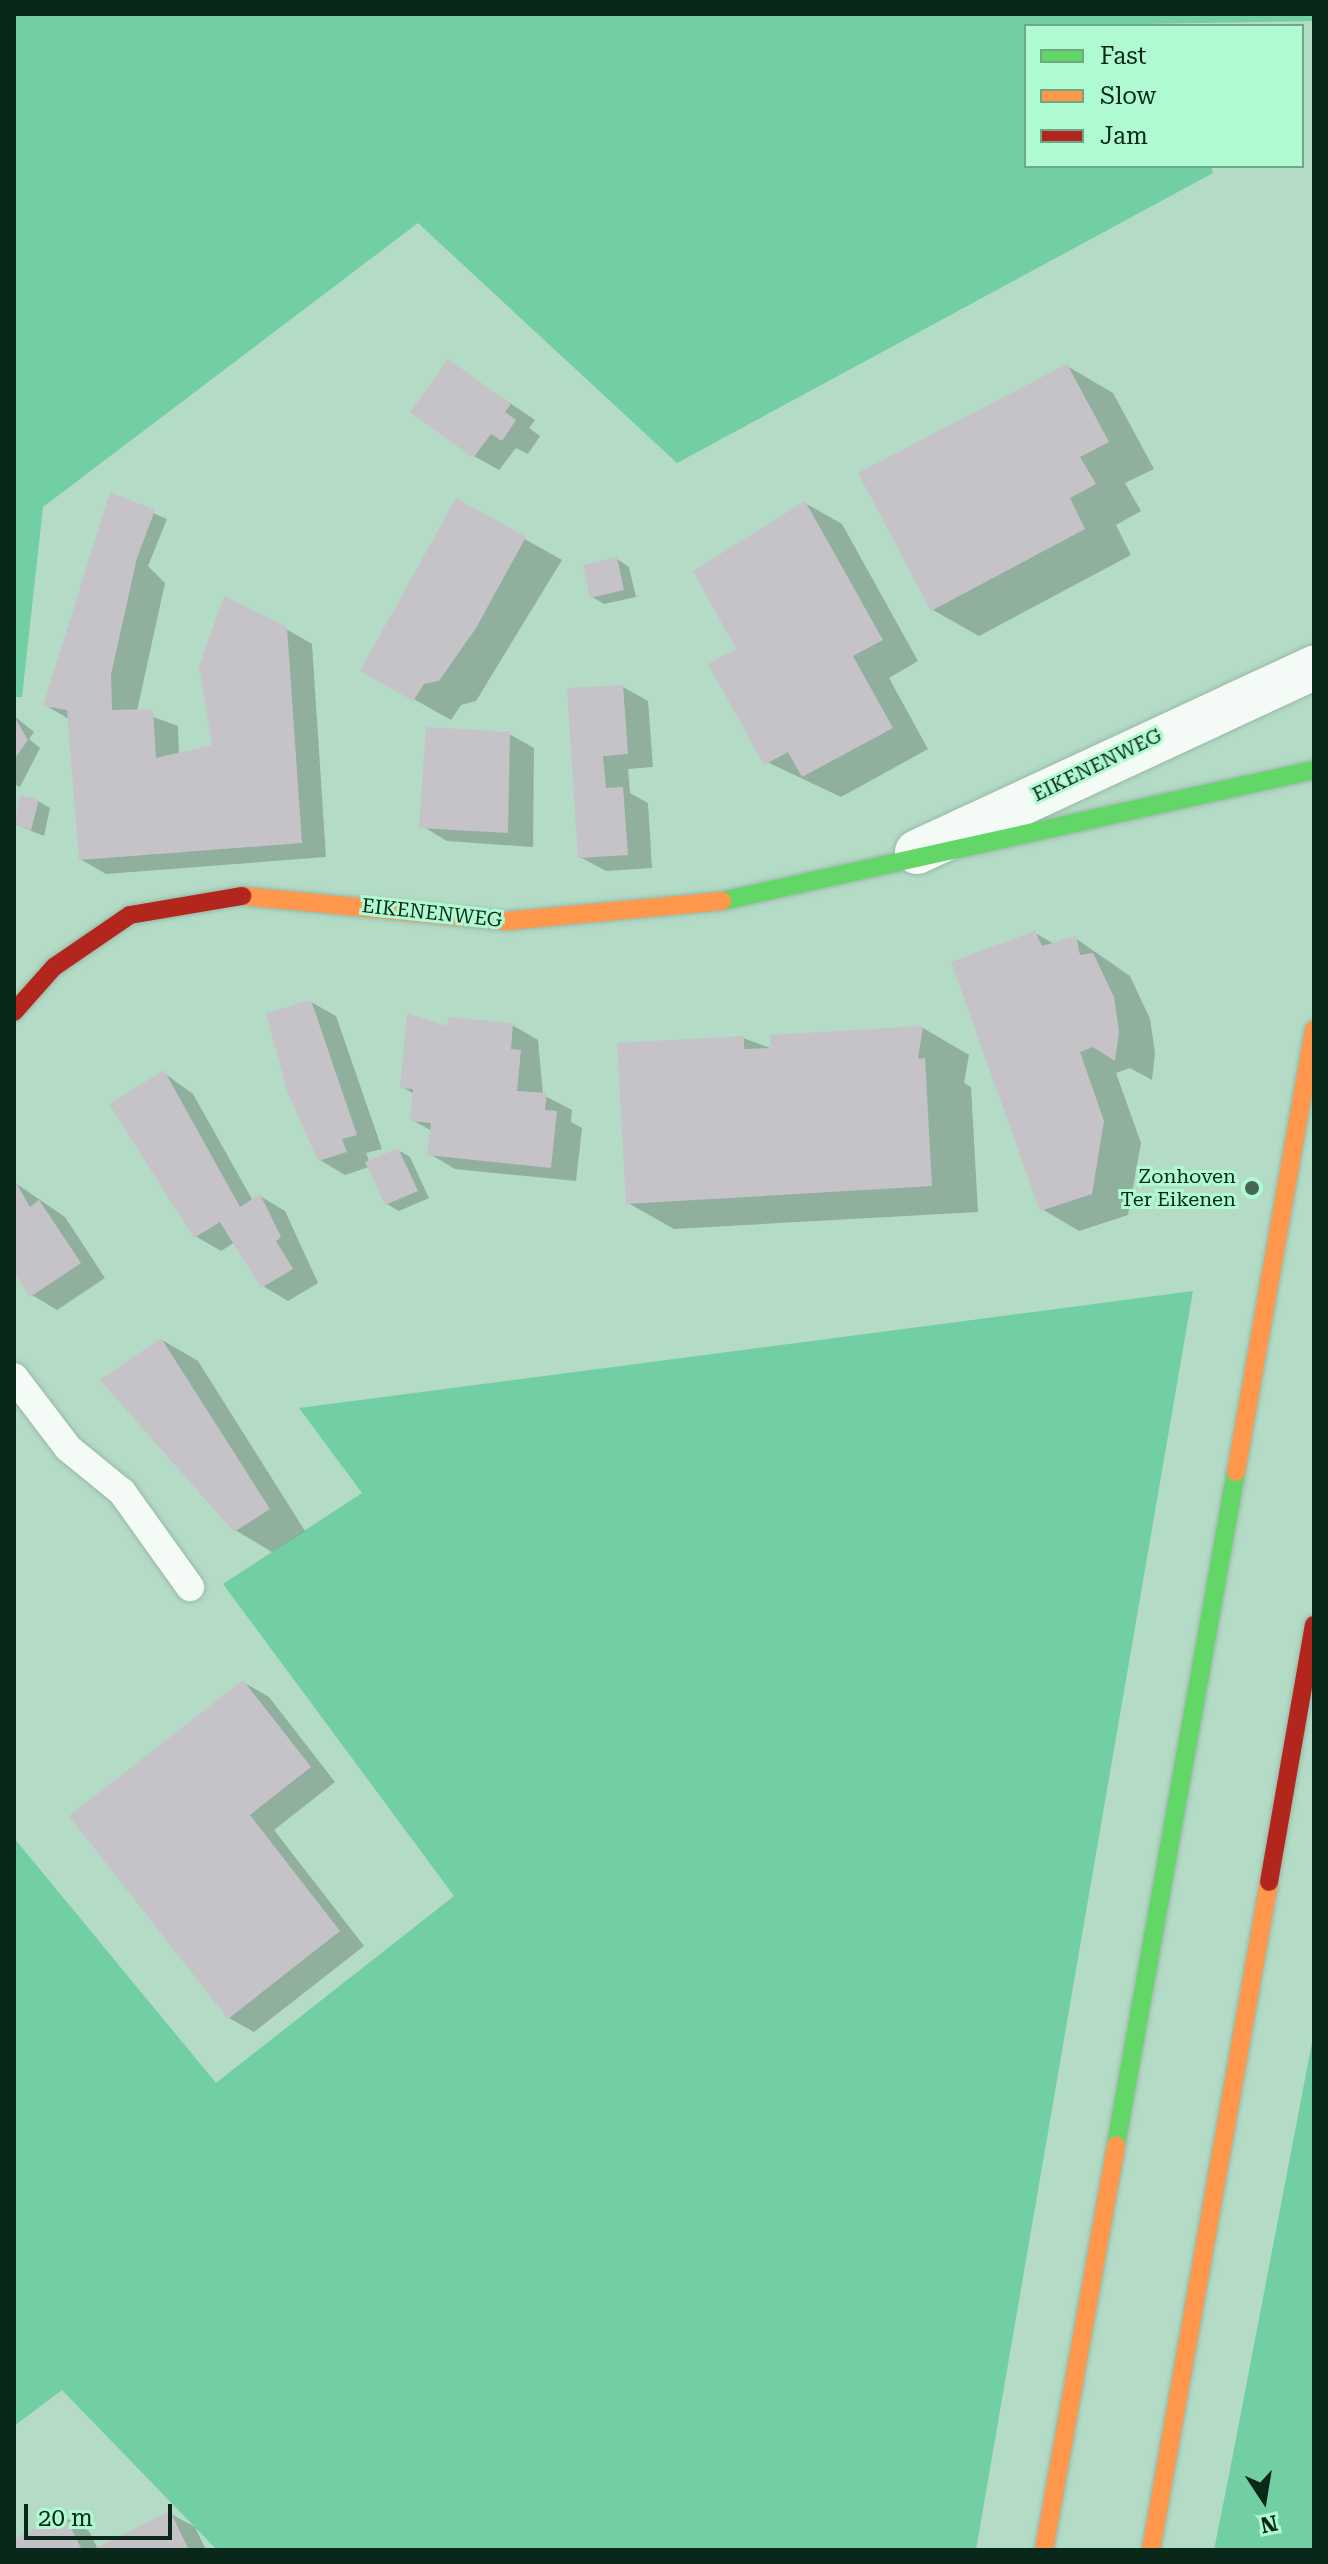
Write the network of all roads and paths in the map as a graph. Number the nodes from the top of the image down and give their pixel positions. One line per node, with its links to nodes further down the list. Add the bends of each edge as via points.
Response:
1 (1314, 668): 3 (street, EIKENENWEG)
2 (1314, 770): 3 (main road, EIKENENWEG)
3 (883, 868): 4 (main road, EIKENENWEG, via 677,911 506,921 250,895 130,915 54,967)
4 (14, 1012)
5 (1314, 1030): 9 (main road)
6 (14, 1377): 7 (lane, via 68,1448 122,1492)
7 (190, 1587)
8 (1314, 1625): 10 (main road)
9 (1044, 2550)
10 (1151, 2550)

